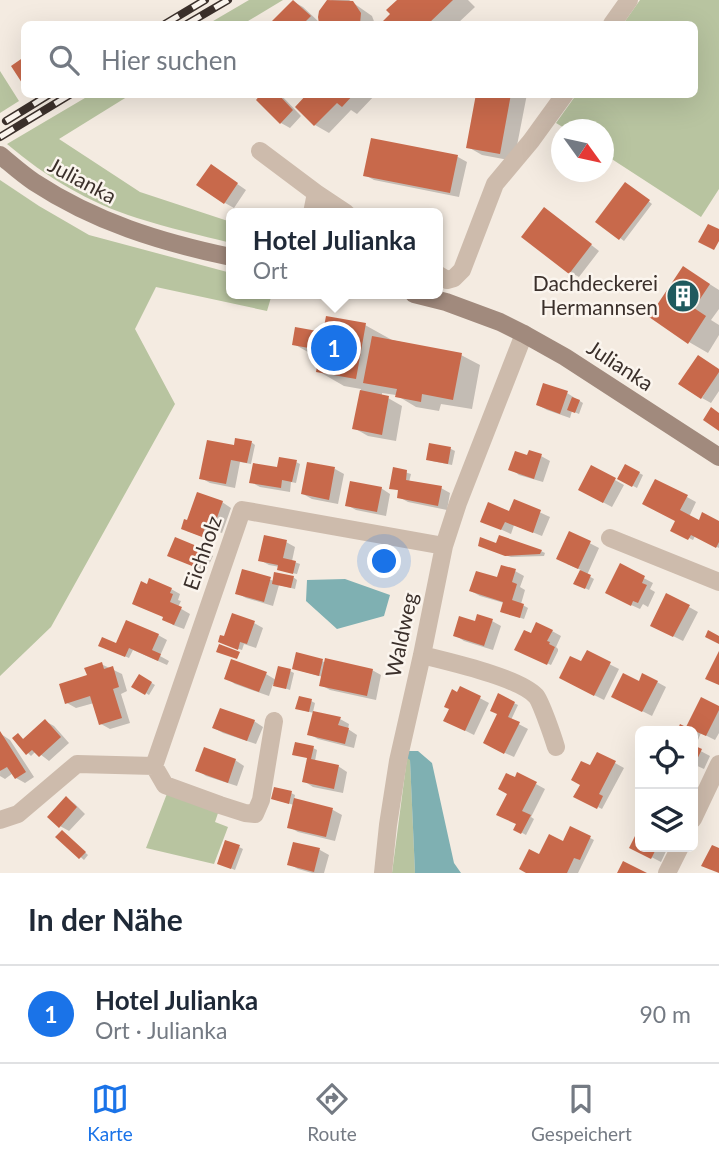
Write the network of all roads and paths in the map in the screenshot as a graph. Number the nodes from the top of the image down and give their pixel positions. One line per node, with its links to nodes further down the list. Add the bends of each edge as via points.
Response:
1 (629, 0): 2 (street)
2 (614, 21)
3 (562, 98): 10 (street, via 495,184 462,270 454,278)
4 (260, 151): 6 (street)
5 (0, 155): 9 (street, Julianka, via 32,181 113,223)
6 (316, 193): 7 (street); 8 (street)
7 (313, 208)
8 (338, 208)
9 (226, 256)
10 (443, 278)
11 (434, 299): 12 (street, Julianka)
12 (524, 334): 13 (street, Julianka); 15 (street, Waldweg)
13 (719, 457)
14 (610, 538): 16 (street)
15 (444, 545): 17 (street, Waldweg); 21 (street, Eichholz, via 242,510)
16 (719, 582)
17 (422, 655): 19 (street, via 482,671 536,697); 25 (street, Waldweg, via 398,761)
18 (274, 721): 21 (street, via 255,814 165,785)
19 (556, 747)
20 (719, 764): 22 (street)
21 (154, 766): 23 (street, via 77,764 18,814)
22 (698, 808)
23 (0, 820)
24 (678, 852): 26 (street)
25 (383, 873)
26 (667, 873)

